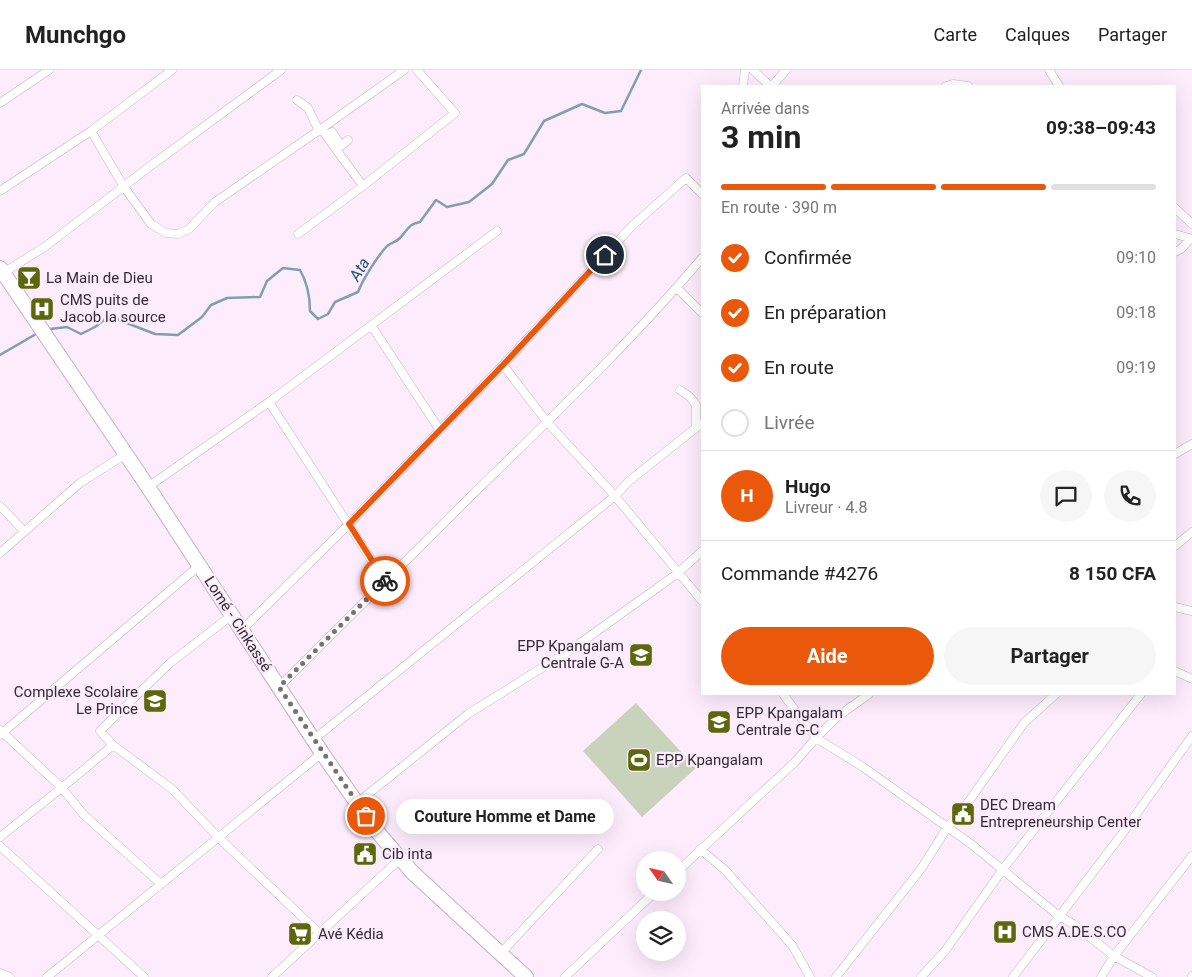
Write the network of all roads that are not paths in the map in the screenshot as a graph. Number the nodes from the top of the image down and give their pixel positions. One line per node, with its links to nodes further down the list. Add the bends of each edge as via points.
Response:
1 (49, 70): 15 (street)
2 (172, 70): 16 (street)
3 (282, 70): 20 (street)
4 (404, 70): 17 (street)
5 (417, 70): 19 (street, via 455,113)
6 (745, 70): 10 (street)
7 (752, 70): 11 (street)
8 (786, 70): 12 (street)
9 (1049, 70): 13 (street)
10 (743, 85)
11 (770, 85)
12 (772, 85)
13 (1058, 85)
14 (297, 100): 17 (street, via 308,108)
15 (0, 103)
16 (91, 131): 20 (street); 21 (street)
17 (322, 132): 18 (street, via 332,132 341,146); 19 (street); 20 (street, via 215,202 189,229 178,234 166,233 151,224)
18 (348, 140)
19 (363, 186): 26 (street)
20 (124, 187): 31 (street, via 46,246)
21 (0, 192)
22 (701, 193): 35 (street, via 686,178 631,227)
23 (1176, 209): 24 (street)
24 (1192, 224)
25 (497, 231): 34 (street)
26 (298, 234)
27 (1176, 234): 28 (street)
28 (1191, 239): 29 (street)
29 (1176, 252)
30 (701, 259): 32 (street)
31 (2, 270): 44 (highway, Lomé - Cinkassé)
32 (677, 288): 33 (street); 38 (street)
33 (701, 312)
34 (371, 325): 37 (street); 41 (street)
35 (503, 365): 38 (street); 41 (street)
36 (680, 390): 40 (street, via 696,405)
37 (269, 402): 45 (street); 48 (street)
38 (547, 422): 46 (street); 56 (street)
39 (701, 424): 40 (street)
40 (696, 428): 46 (street)
41 (439, 429): 48 (street)
42 (1192, 444): 43 (street)
43 (1176, 453)
44 (126, 454): 45 (highway, Lomé - Cinkassé); 49 (street, via 80,483)
45 (148, 487): 54 (highway, Lomé - Cinkassé)
46 (615, 496): 55 (street); 72 (street)
47 (0, 506): 49 (street)
48 (349, 524): 56 (street); 61 (street)
49 (24, 531): 53 (street)
50 (1192, 532): 51 (street)
51 (1176, 545)
52 (701, 552): 55 (street)
53 (0, 553)
54 (200, 565): 60 (highway, Lomé - Cinkassé); 69 (street)
55 (678, 573): 57 (street); 76 (street, via 572,649 468,714)
56 (385, 581): 64 (street)
57 (701, 600)
58 (1176, 607): 59 (street)
59 (1192, 611)
60 (232, 614): 61 (highway, Lomé - Cinkassé); 73 (street, via 170,663 100,731)
61 (242, 630): 64 (highway, Lomé - Cinkassé)
62 (1176, 671): 63 (street)
63 (1192, 679)
64 (279, 687): 72 (highway, Lomé - Cinkassé)
65 (784, 695): 71 (street)
66 (868, 695): 71 (street, via 837,717)
67 (1055, 695): 77 (street, via 1024,724)
68 (1140, 695): 86 (street)
69 (1, 733): 75 (street)
70 (1192, 736): 89 (street)
71 (816, 738): 77 (street, via 863,767); 82 (street, via 784,773)
72 (313, 740): 74 (highway, Lomé - Cinkassé)
73 (113, 745): 75 (street); 78 (street, via 172,789)
74 (322, 753): 76 (highway, Lomé - Cinkassé); 78 (street)
75 (62, 787): 79 (street); 87 (street, via 84,815)
76 (357, 803): 84 (highway, Lomé - Cinkassé)
77 (947, 828): 86 (street); 102 (street, via 905,889)
78 (218, 837): 87 (street); 90 (street)
79 (0, 838)
80 (0, 846): 91 (street)
81 (598, 849): 92 (street)
82 (700, 849): 85 (street); 101 (street, via 725,870 792,945)
83 (1192, 856): 93 (street)
84 (400, 859): 90 (street); 92 (highway, Lomé - Cinkassé)
85 (686, 863)
86 (1002, 869): 89 (street); 103 (street, via 944,951)
87 (161, 884): 91 (street)
88 (645, 901): 100 (street)
89 (1059, 916): 93 (street); 104 (street)
90 (319, 933): 98 (street)
91 (99, 935): 96 (street); 97 (street)
92 (500, 953): 99 (highway, Lomé - Cinkassé)
93 (1114, 956): 105 (street); 106 (street)
94 (0, 973): 95 (street)
95 (10, 977)
96 (48, 977)
97 (144, 977)
98 (272, 977)
99 (526, 977)
100 (565, 977)
101 (810, 977)
102 (836, 977)
103 (921, 977)
104 (1013, 977)
105 (1101, 977)
106 (1152, 977)

